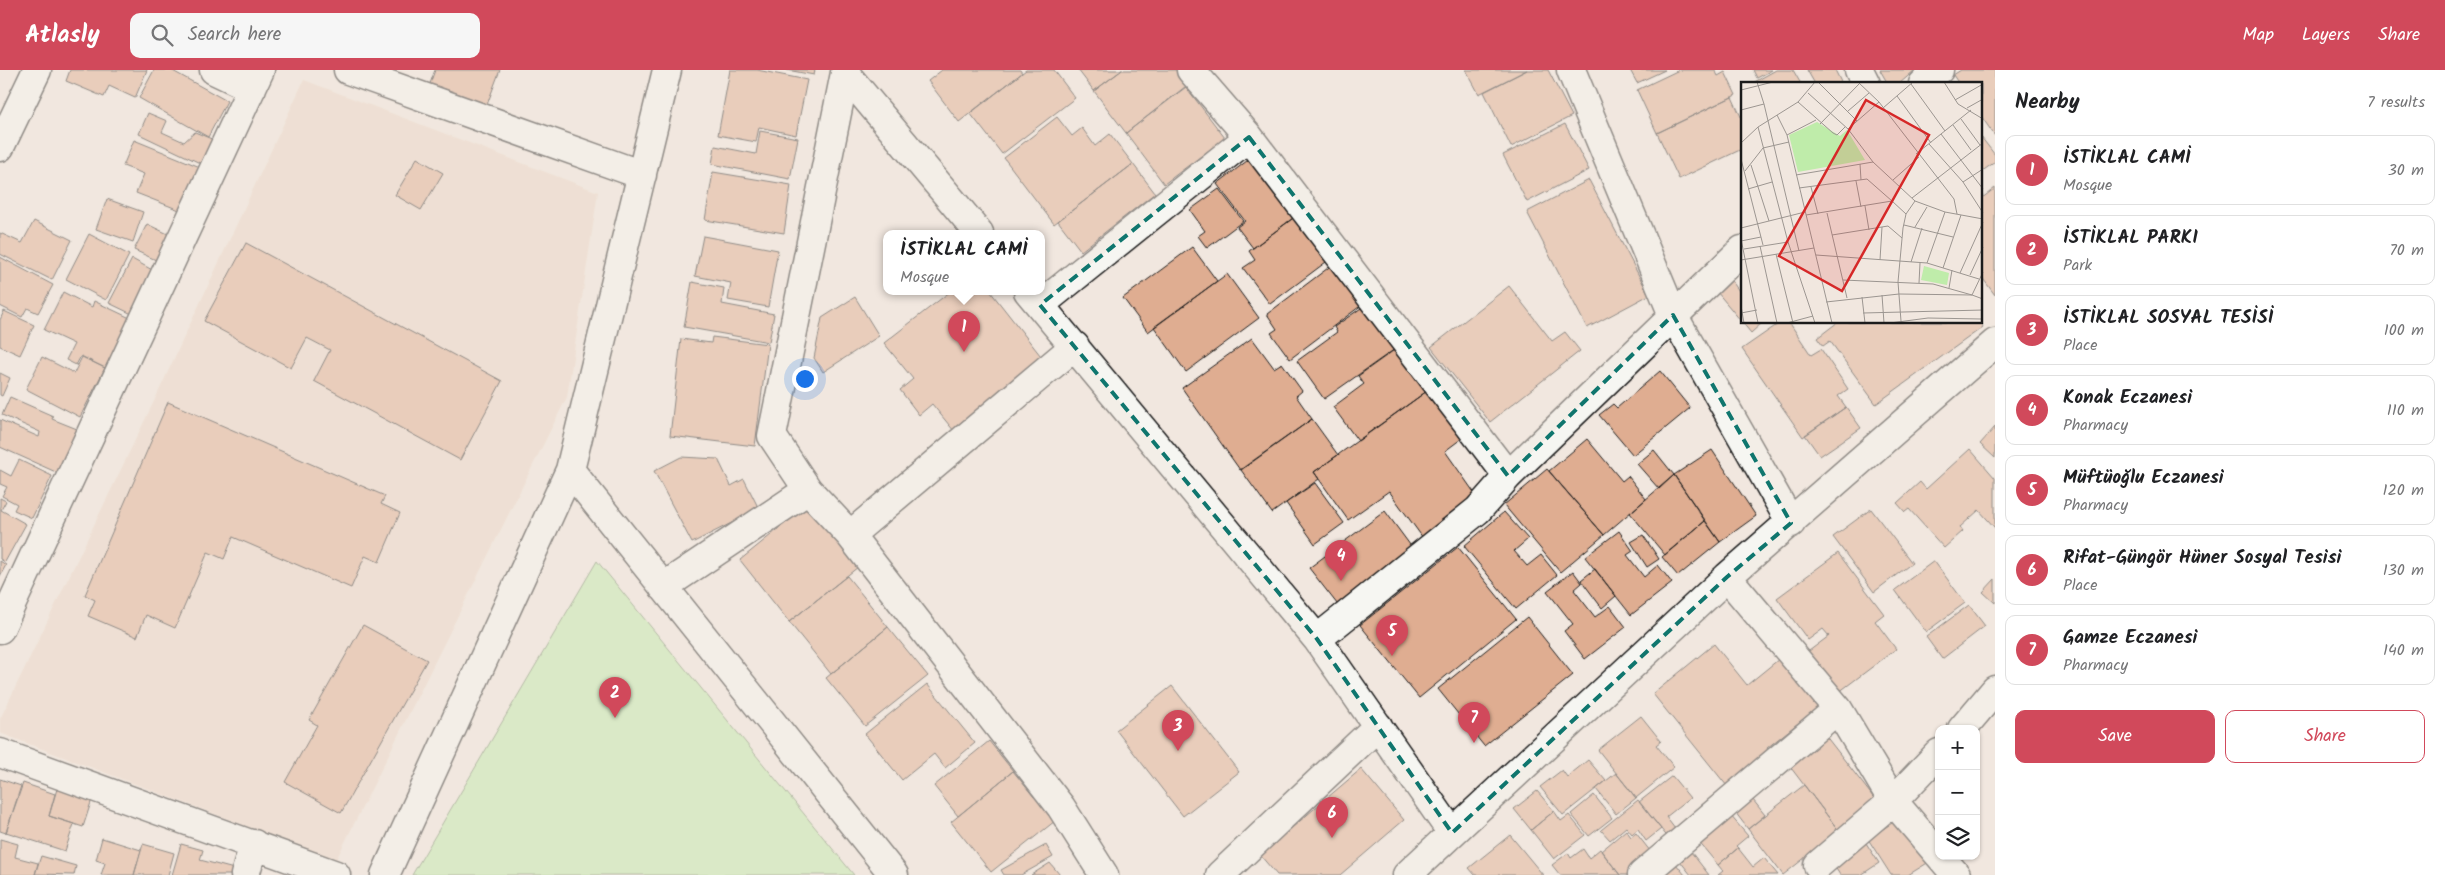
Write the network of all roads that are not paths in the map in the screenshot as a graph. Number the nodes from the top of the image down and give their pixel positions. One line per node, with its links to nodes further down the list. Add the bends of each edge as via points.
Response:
1 (37, 70): 14 (street)
2 (214, 70): 10 (street)
3 (348, 70): 15 (street)
4 (667, 70): 15 (street)
5 (1191, 70): 13 (street)
6 (1571, 70): 20 (street)
7 (1859, 70): 11 (street)
8 (1939, 70): 12 (street)
9 (845, 72): 16 (street); 25 (street, via 772,436)
10 (256, 79): 30 (street)
11 (1865, 82)
12 (1925, 82)
13 (1249, 137): 18 (street); 24 (street)
14 (0, 148)
15 (642, 175): 23 (street)
16 (977, 230)
17 (1741, 251): 20 (street)
18 (1045, 290)
19 (1034, 298): 22 (street)
20 (1673, 315): 24 (street); 26 (street)
21 (1995, 344): 26 (street)
22 (1075, 346): 27 (street); 31 (street)
23 (570, 470): 29 (street); 47 (street)
24 (1508, 476): 31 (street, via 1478,510)
25 (808, 490): 27 (street); 29 (street)
26 (1791, 523): 28 (street)
27 (850, 536): 49 (street, via 1061,807)
28 (1727, 577): 33 (street); 39 (street)
29 (663, 587): 48 (street)
30 (0, 629)
31 (1317, 639): 35 (street)
32 (1995, 690): 34 (street)
33 (1838, 709): 38 (street); 51 (street)
34 (1965, 725)
35 (1378, 726): 39 (street); 50 (street)
36 (0, 753): 40 (street)
37 (1935, 757): 38 (street)
38 (1893, 801): 41 (street); 44 (street)
39 (1452, 833): 43 (street)
40 (254, 844): 45 (street); 46 (street)
41 (1935, 851)
42 (1943, 860): 52 (street)
43 (1423, 870)
44 (1816, 872)
45 (245, 875)
46 (336, 875)
47 (385, 875)
48 (894, 875)
49 (1104, 875)
50 (1220, 875)
51 (1642, 875)
52 (1956, 875)

